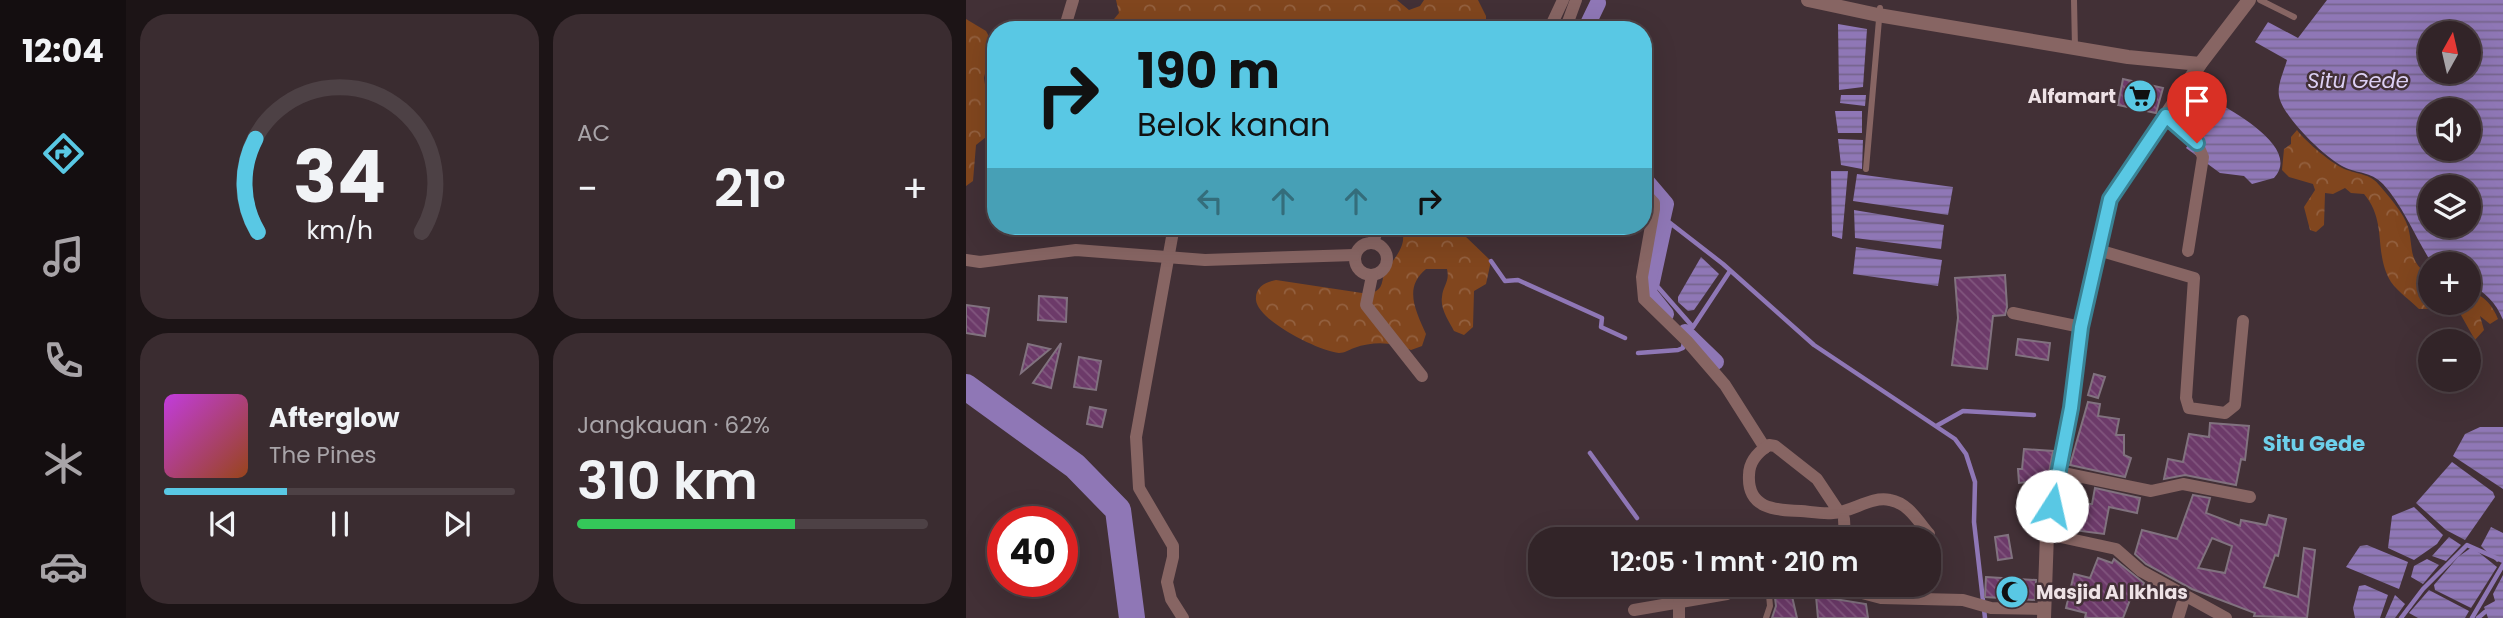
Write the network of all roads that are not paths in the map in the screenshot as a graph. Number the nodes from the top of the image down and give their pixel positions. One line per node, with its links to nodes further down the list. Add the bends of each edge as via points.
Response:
1 (1073, 0): 10 (street)
2 (1563, 0): 11 (street)
3 (1576, 0): 12 (street)
4 (1808, 0): 8 (street)
5 (2074, 0): 13 (lane)
6 (2249, 0): 14 (street)
7 (2260, 0): 9 (lane)
8 (1879, 12): 13 (street); 16 (lane)
9 (2294, 17)
10 (1067, 21)
11 (1553, 21)
12 (1568, 21)
13 (2075, 48): 14 (street)
14 (2200, 64): 15 (street)
15 (2166, 116): 23 (street, via 2110,199); 24 (street, via 2197,143 2203,157)
16 (1866, 169)
17 (1652, 201): 18 (street)
18 (1652, 218)
19 (1172, 235): 26 (street)
20 (1376, 235): 22 (street)
21 (1649, 235): 33 (street, via 1644,299 1726,385)
22 (1373, 242): 25 (street, via 1361,245); 28 (street, via 1384,248 1388,260 1383,271)
23 (2098, 250): 30 (street, via 2194,278 2189,408 2225,413 2235,405); 31 (street)
24 (2188, 251)
25 (1354, 255): 26 (street); 28 (street, via 1362,273)
26 (1168, 257): 27 (street, via 1076,250); 47 (street, via 1136,437 1139,488 1173,546 1167,582)
27 (966, 260)
28 (1372, 276): 32 (street, via 1366,305)
29 (2013, 313): 31 (street)
30 (2243, 321)
31 (2081, 327): 34 (street)
32 (1422, 376)
33 (1765, 448): 36 (street, via 1775,446 1817,479); 36 (street, via 1749,468 1750,488 1760,504 1768,509)
34 (2058, 472): 35 (street, via 2151,491 2183,484); 39 (street)
35 (2250, 497)
36 (1841, 516): 37 (street); 38 (street, via 1873,500 1889,499 1901,503)
37 (1843, 527)
38 (1924, 527)
39 (2048, 534): 40 (street, via 2116,549 2141,571); 46 (street)
40 (2185, 595): 50 (street); 51 (street)
41 (1709, 597): 44 (street)
42 (1769, 597): 49 (lane)
43 (1878, 597): 46 (street, via 1963,600)
44 (1679, 602): 45 (street); 48 (street)
45 (1634, 610)
46 (2044, 614)
47 (1183, 618)
48 (1679, 618)
49 (1766, 618)
50 (2178, 618)
51 (2226, 618)

